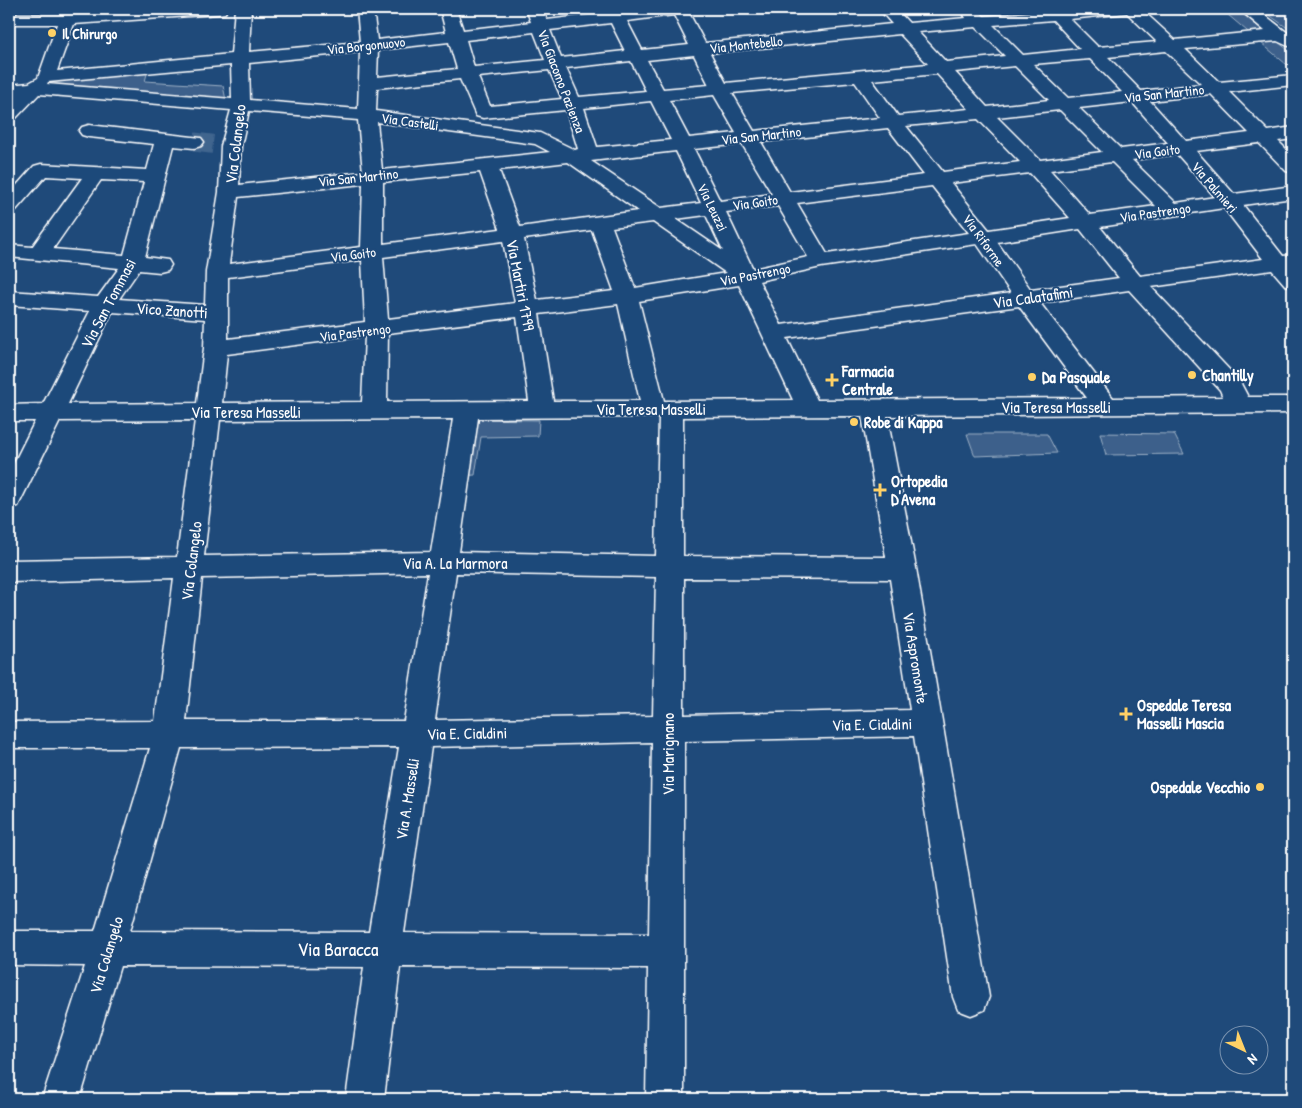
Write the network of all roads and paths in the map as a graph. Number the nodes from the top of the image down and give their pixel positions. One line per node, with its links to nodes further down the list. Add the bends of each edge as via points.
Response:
1 (219, 9): 14 (street)
2 (243, 9): 26 (street, Via Colangelo)
3 (365, 9): 21 (street)
4 (448, 9): 19 (street)
5 (679, 9): 6 (street, Via Borgonuovo); 13 (street, Via Borgonuovo); 23 (street)
6 (685, 9)
7 (887, 9): 18 (street)
8 (967, 9): 17 (street)
9 (1124, 9): 12 (street, Via Montebello)
10 (1132, 9): 22 (street)
11 (1247, 9): 20 (street)
12 (1054, 12): 17 (street, Via Montebello); 24 (street, Via Palmieri)
13 (614, 13): 15 (street, Via Borgonuovo); 25 (street, Via Leuzzi)
14 (80, 15): 16 (street); 33 (street)
15 (537, 17): 19 (street, Via Borgonuovo); 28 (street, Via Giacomo Pazienza)
16 (9, 19)
17 (981, 22): 18 (street, Via Montebello); 27 (street)
18 (906, 28): 23 (street, Via Montebello); 29 (street)
19 (457, 35): 21 (street, Via Borgonuovo); 30 (street)
20 (1287, 40): 22 (street)
21 (369, 46): 26 (street, Via Borgonuovo); 34 (street)
22 (1170, 46): 24 (street); 35 (street)
23 (698, 49): 25 (street, Via Montebello); 36 (street)
24 (1094, 53): 27 (street); 39 (street, Via Palmieri)
25 (636, 56): 28 (street, Via Montebello); 38 (street, Via Leuzzi)
26 (240, 58): 33 (street, Via Borgonuovo); 42 (street, Via Colangelo)
27 (1020, 60): 29 (street); 41 (street)
28 (555, 64): 30 (street, Via Montebello); 40 (street, Via Giacomo Pazienza)
29 (942, 68): 31 (street); 43 (street)
30 (467, 73): 34 (street, Via Montebello); 40 (street, via 482,112)
31 (860, 76): 36 (street); 46 (street, Via Riforme)
32 (1293, 80): 35 (street, Via San Martino)
33 (39, 83): 37 (street); 42 (street, Via Castelli); 44 (street)
34 (368, 83): 45 (street)
35 (1215, 88): 39 (street, Via San Martino); 50 (street)
36 (720, 89): 38 (street); 49 (street)
37 (9, 90)
38 (657, 95): 40 (street); 53 (street, Via Leuzzi)
39 (1136, 96): 41 (street, Via San Martino); 54 (street, Via Palmieri)
40 (573, 103): 55 (street, Via Giacomo Pazienza)
41 (1065, 103): 43 (street, Via San Martino); 57 (street)
42 (241, 105): 45 (street, Via Castelli); 65 (street, Via Colangelo, via 225,145)
43 (982, 112): 46 (street, Via San Martino); 59 (street)
44 (9, 114)
45 (367, 115): 56 (street, Via Castelli, via 540,139); 62 (street)
46 (892, 121): 49 (street, Via San Martino); 64 (street, Via Riforme)
47 (89, 131): 51 (street)
48 (1293, 133): 50 (street, Via Goito)
49 (749, 136): 53 (street, Via San Martino); 67 (street)
50 (1262, 137): 54 (street, Via Goito); 60 (street)
51 (165, 139): 52 (street); 63 (street, Via San Tommasi)
52 (194, 142)
53 (682, 143): 55 (street, Via San Martino); 70 (street, Via Leuzzi)
54 (1180, 148): 57 (street, Via Goito); 68 (street, Via Palmieri)
55 (590, 154): 56 (street, Via San Martino)
56 (570, 155): 58 (street, Via San Martino); 72 (street, Via Castelli)
57 (1116, 156): 59 (street, Via Goito); 71 (street)
58 (487, 164): 62 (street, Via San Martino); 75 (street, Via Martiri 1799)
59 (1035, 166): 64 (street, Via Goito); 74 (street)
60 (1293, 167)
61 (96, 173): 63 (street); 69 (street, via 41,170); 78 (street)
62 (373, 176): 65 (street, Via San Martino); 77 (street)
63 (156, 177): 81 (street, Via San Tommasi)
64 (937, 179): 67 (street, Via Goito); 76 (street, Via Riforme)
65 (229, 192): 83 (street, Via Colangelo)
66 (1293, 192): 68 (street, Via Pastrengo)
67 (784, 198): 70 (street, Via Goito); 79 (street)
68 (1229, 201): 71 (street, Via Pastrengo); 80 (street, Via Palmieri)
69 (9, 206)
70 (713, 208): 72 (street, Via Goito); 84 (street, Via Leuzzi)
71 (1172, 210): 74 (street, Via Pastrengo)
72 (656, 215): 73 (street, Via Goito); 84 (street, Via Castelli)
73 (600, 222): 75 (street, Via Goito); 87 (street)
74 (1084, 222): 76 (street, Via Pastrengo); 86 (street)
75 (512, 234): 77 (street, Via Goito); 91 (street, Via Martiri 1799)
76 (984, 237): 79 (street, Via Pastrengo); 89 (street, Via Riforme)
77 (372, 252): 83 (street, Via Goito); 93 (street)
78 (19, 256): 81 (street)
79 (821, 261): 84 (street, Via Pastrengo)
80 (1285, 262): 85 (street, Via Palmieri); 86 (street, Via Calatafimi)
81 (132, 263): 82 (street); 90 (street, Via San Tommasi)
82 (160, 264)
83 (217, 272): 92 (street, Via Colangelo)
84 (746, 277): 87 (street, Via Pastrengo); 94 (street, Via Leuzzi)
85 (1293, 280)
86 (1134, 283): 89 (street, Via Calatafimi); 98 (street, via 1230,386)
87 (627, 296): 91 (street, Via Pastrengo); 101 (street)
88 (9, 298): 90 (street, Vico Zanotti)
89 (1025, 298): 94 (street, Via Calatafimi); 97 (street, Via Riforme)
90 (104, 305): 92 (street, Vico Zanotti); 107 (street, Via San Tommasi)
91 (527, 308): 93 (street, Via Pastrengo); 103 (street, Via Martiri 1799)
92 (216, 313): 95 (street, Via Colangelo)
93 (377, 329): 95 (street, Via Pastrengo); 104 (street)
94 (772, 333): 99 (street, Via Leuzzi)
95 (216, 348): 105 (street, Via Colangelo)
96 (1293, 405): 98 (street, Via Teresa Masselli)
97 (1106, 406): 98 (street, Via Teresa Masselli); 100 (street, Via Teresa Masselli)
98 (1240, 406)
99 (809, 408): 100 (street, Via Teresa Masselli); 101 (street, Via Teresa Masselli)
100 (873, 408): 112 (street, Via Aspromonte)
101 (662, 409): 103 (street, Via Teresa Masselli); 110 (street, Via Marignano)
102 (467, 410): 103 (street, Via Teresa Masselli); 104 (street, Via Teresa Masselli); 109 (street, Via A. Masselli)
103 (542, 410)
104 (374, 411): 105 (street, Via Teresa Masselli)
105 (208, 412): 107 (street, Via Teresa Masselli); 111 (street, Via Colangelo)
106 (9, 413): 107 (street, Via Teresa Masselli)
107 (53, 413): 108 (street, Via San Tommasi)
108 (9, 499)
109 (444, 562): 110 (street, Via A. La Marmora); 111 (street, Via A. La Marmora); 116 (street, Via A. Masselli)
110 (670, 567): 112 (street, Via A. La Marmora); 115 (street, Via Marignano)
111 (191, 568): 113 (street, Via A. La Marmora); 118 (street, Via Colangelo)
112 (902, 568): 114 (street, Via Aspromonte)
113 (9, 571)
114 (926, 723): 115 (street, Via E. Cialdini); 123 (street, Via Aspromonte)
115 (668, 728): 116 (street, Via E. Cialdini); 122 (street, Via Marignano)
116 (417, 734): 118 (street, Via E. Cialdini); 121 (street, Via A. Masselli)
117 (9, 735): 118 (street, Via E. Cialdini)
118 (169, 736): 120 (street, Via Colangelo)
119 (9, 948): 120 (street, Via Baracca)
120 (108, 948): 121 (street, Via Baracca); 124 (street, Via Colangelo)
121 (384, 949): 122 (street, Via Baracca); 125 (street, Via A. Masselli)
122 (667, 950): 126 (street, Via Marignano)
123 (971, 997)
124 (61, 1099)
125 (365, 1099)
126 (665, 1099)

